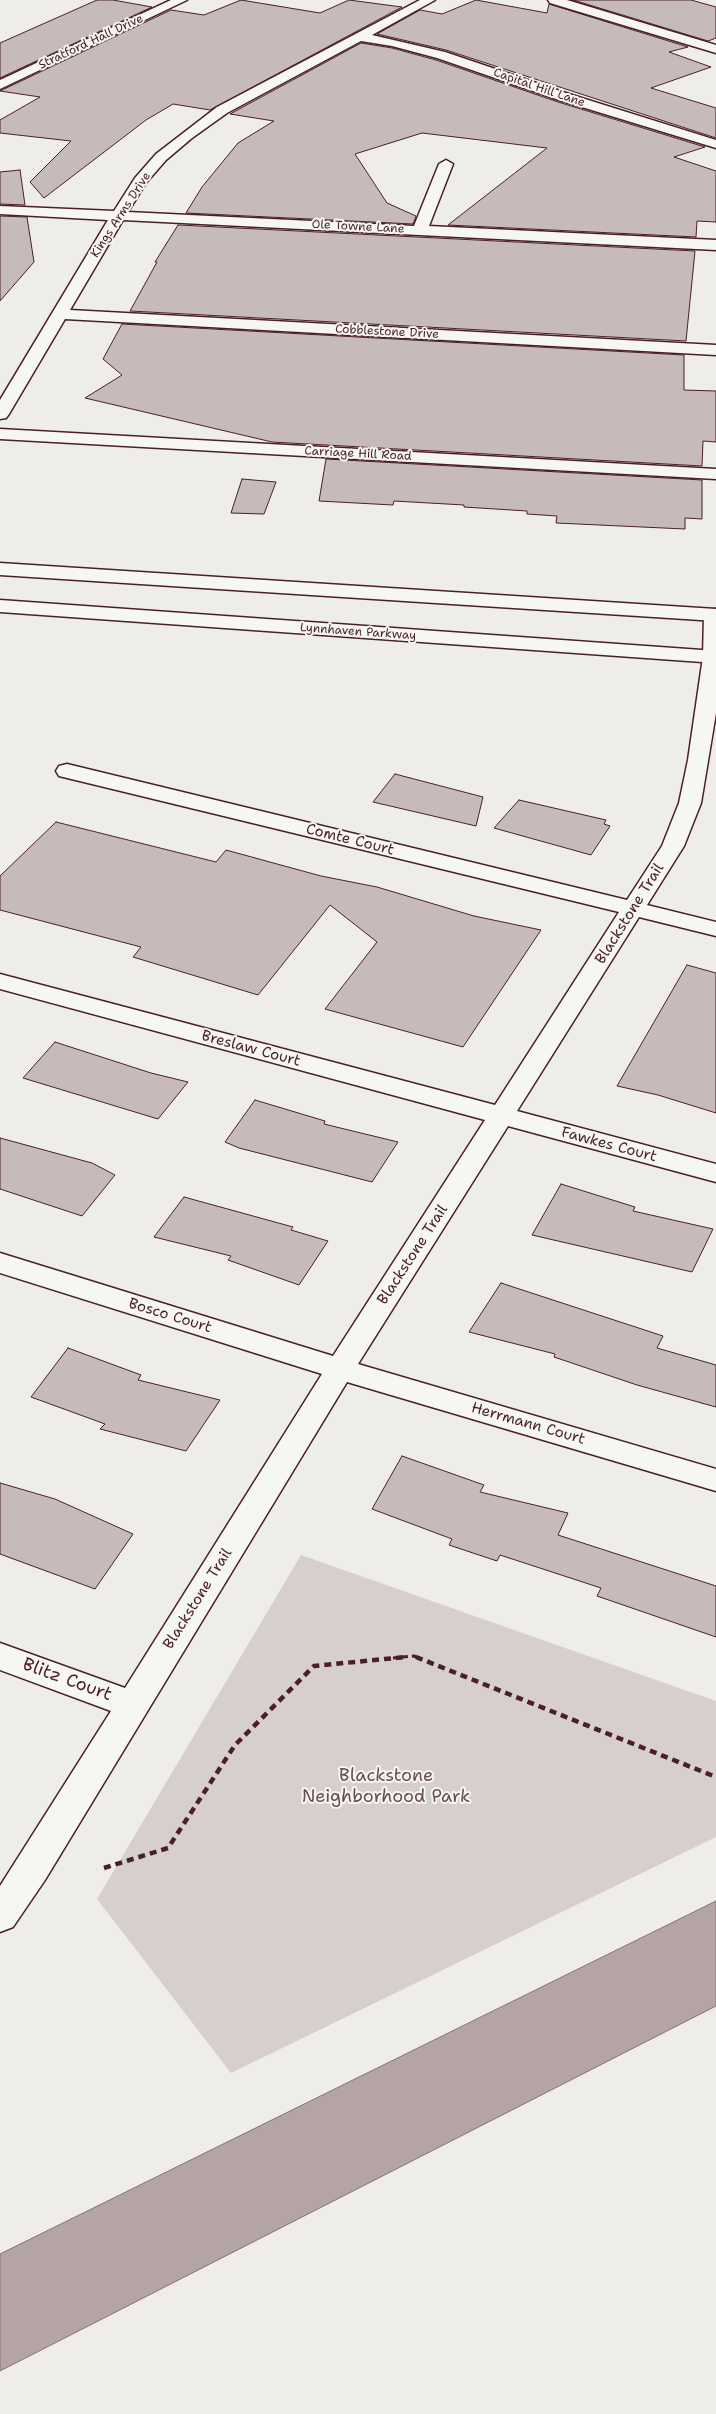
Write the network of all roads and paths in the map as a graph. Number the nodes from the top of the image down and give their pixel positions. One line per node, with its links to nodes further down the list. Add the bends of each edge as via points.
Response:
1 (181, 0): 6 (street, Stratford Hall Drive)
2 (429, 0): 4 (street, Kings Arms Drive)
3 (554, 0): 5 (street)
4 (360, 37): 7 (street, Capital Hill Lane, via 432,52); 10 (street, Kings Arms Drive, via 222,110 187,135 140,181)
5 (716, 49)
6 (0, 85)
7 (716, 144)
8 (446, 164): 11 (street)
9 (0, 210): 10 (street, Ole Towne Lane)
10 (118, 216): 11 (street, Ole Towne Lane); 13 (street, Kings Arms Drive)
11 (420, 230): 12 (street, Ole Towne Lane)
12 (716, 245)
13 (59, 314): 14 (street, Cobblestone Drive); 15 (street, Kings Arms Drive)
14 (716, 350)
15 (0, 414)
16 (0, 434): 17 (street, Carriage Hill Road)
17 (716, 474)
18 (0, 569): 20 (street)
19 (0, 606): 21 (street, Lynnhaven Parkway)
20 (715, 615): 21 (street, Blackstone Trail)
21 (714, 657): 22 (street, Blackstone Trail)
22 (707, 760): 24 (street, Blackstone Trail, via 673,846)
23 (67, 771): 24 (street, Comte Court)
24 (633, 910): 25 (street, Comte Court); 27 (street, Blackstone Trail)
25 (716, 929)
26 (0, 981): 27 (street, Breslaw Court)
27 (502, 1116): 28 (street, Fawkes Court); 30 (street, Blackstone Trail)
28 (716, 1173)
29 (0, 1263): 30 (street, Bosco Court)
30 (340, 1369): 31 (street, Herrmann Court); 33 (street, Blackstone Trail)
31 (716, 1480)
32 (0, 1656): 33 (street, Blitz Court)
33 (133, 1705): 36 (street, Blackstone Trail)
34 (716, 1777): 35 (path, via 414,1656 314,1666 235,1745 168,1848)
35 (104, 1868)
36 (0, 1916)

